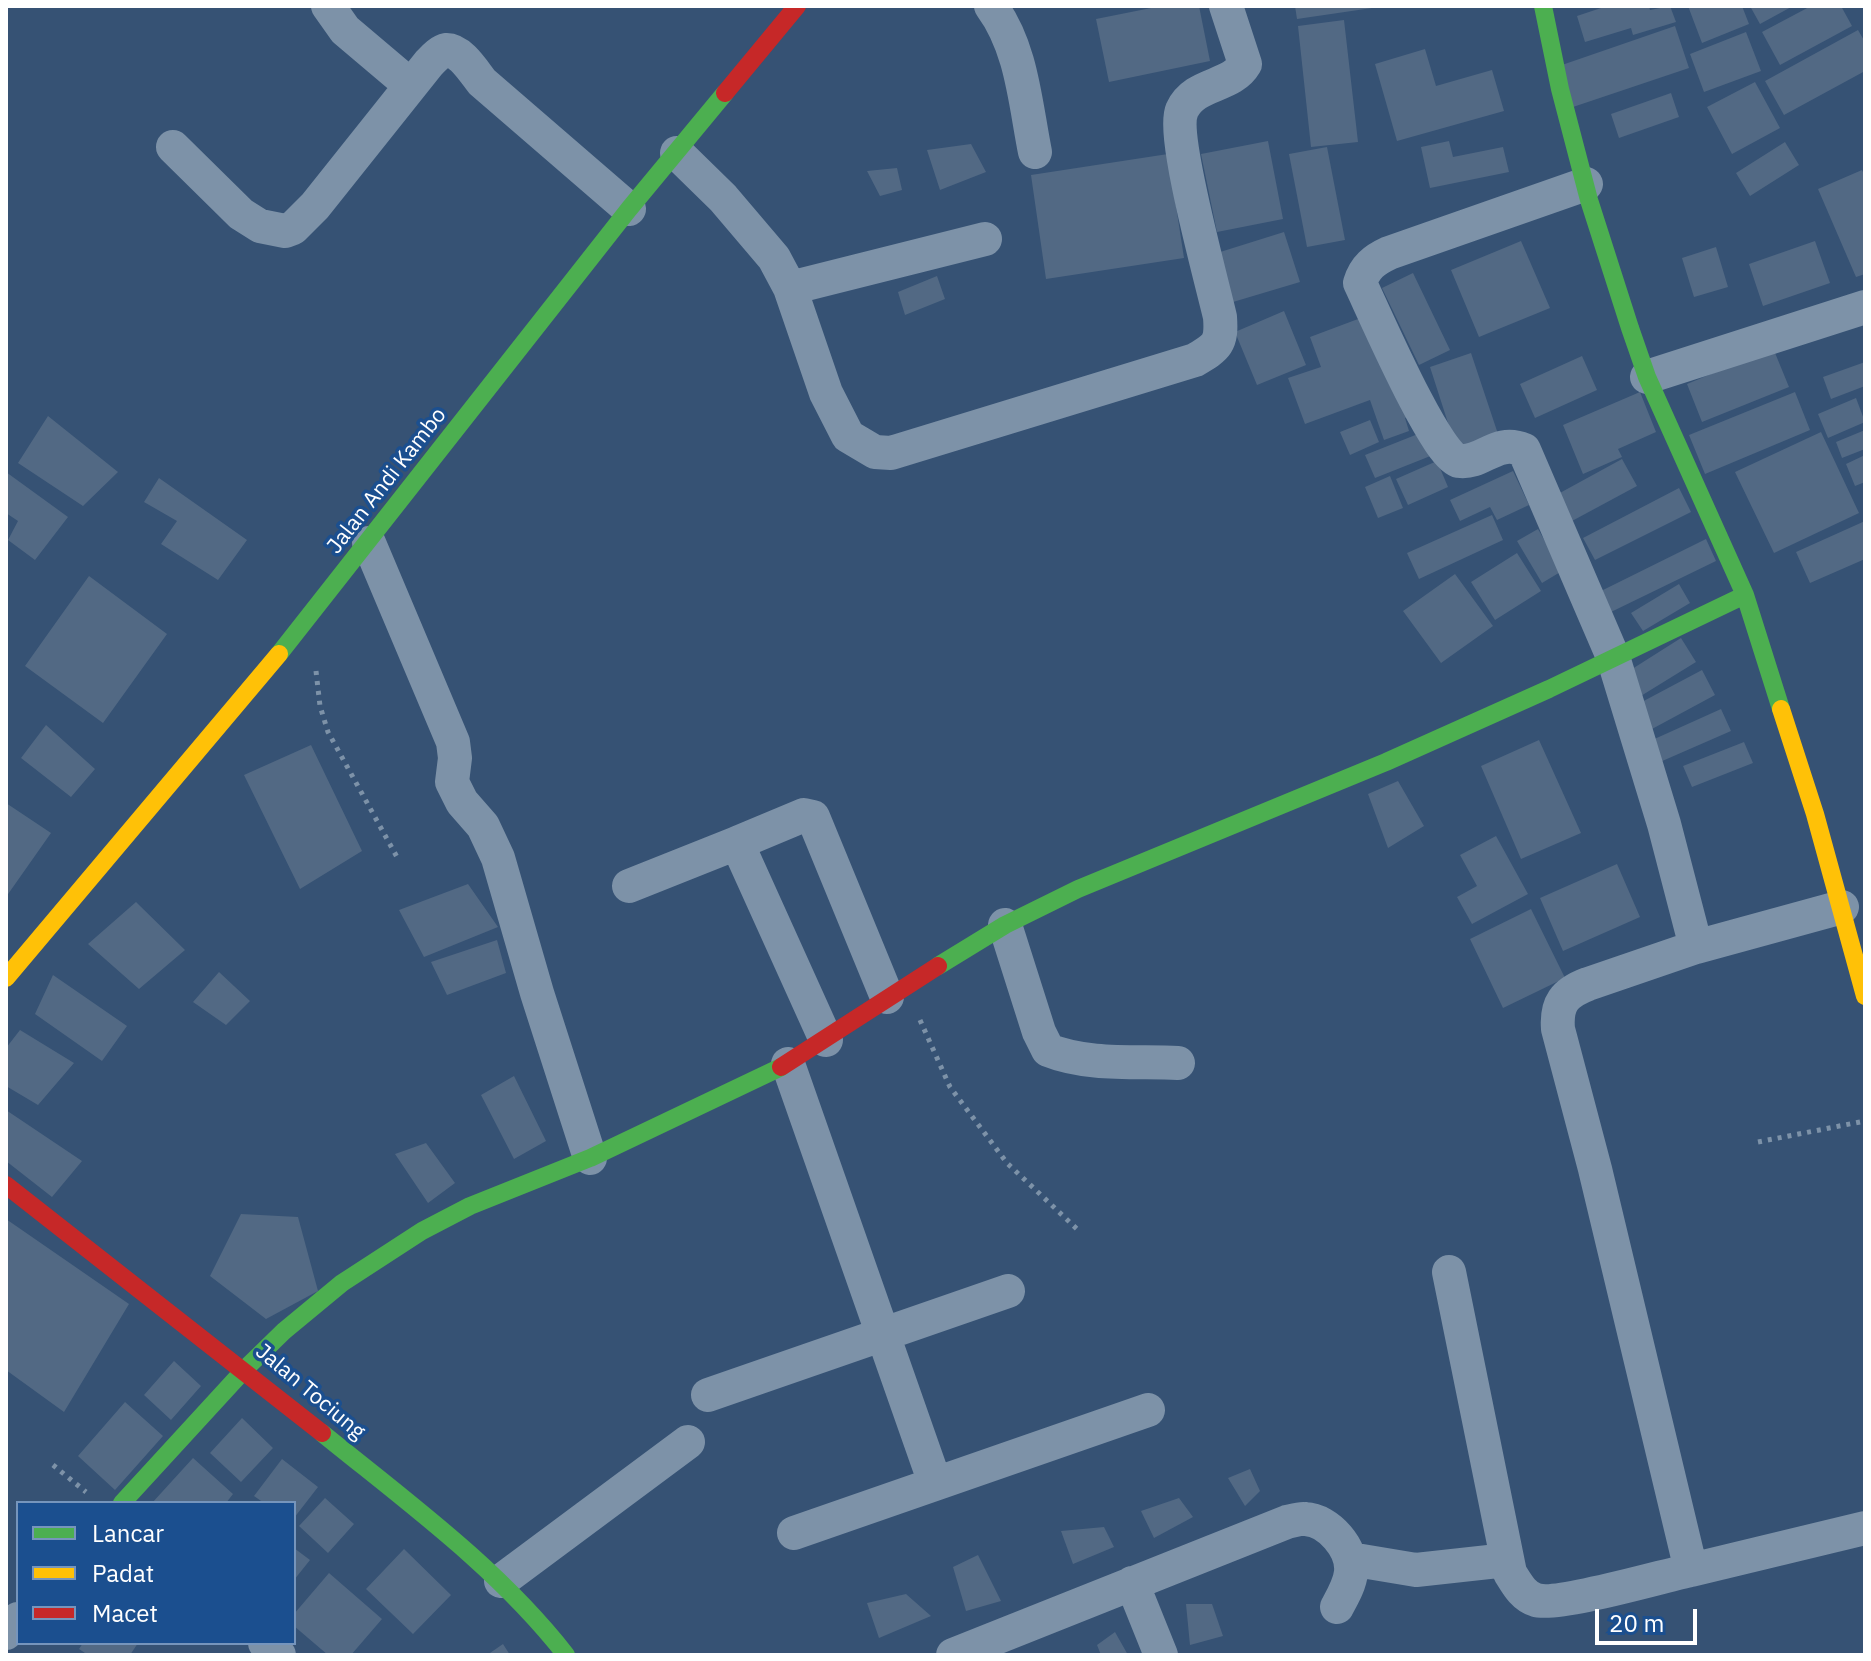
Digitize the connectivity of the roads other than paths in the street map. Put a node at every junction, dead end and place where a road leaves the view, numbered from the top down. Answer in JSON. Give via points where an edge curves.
{"nodes":[{"id":1,"x":328,"y":6,"type":"edge"},
{"id":2,"x":797,"y":6,"type":"edge"},
{"id":3,"x":991,"y":6,"type":"edge"},
{"id":4,"x":1226,"y":6,"type":"edge"},
{"id":5,"x":1543,"y":6,"type":"edge"},
{"id":6,"x":410,"y":85,"type":"junction"},
{"id":7,"x":173,"y":147,"type":"dead end"},
{"id":8,"x":1035,"y":152,"type":"dead end"},
{"id":9,"x":677,"y":153,"type":"junction"},
{"id":10,"x":1586,"y":184,"type":"junction"},
{"id":11,"x":629,"y":209,"type":"junction"},
{"id":12,"x":985,"y":239,"type":"dead end"},
{"id":13,"x":790,"y":288,"type":"junction"},
{"id":14,"x":1865,"y":307,"type":"edge"},
{"id":15,"x":1647,"y":377,"type":"junction"},
{"id":16,"x":369,"y":543,"type":"junction"},
{"id":17,"x":1745,"y":595,"type":"junction"},
{"id":18,"x":1613,"y":657,"type":"junction"},
{"id":19,"x":737,"y":843,"type":"junction"},
{"id":20,"x":629,"y":886,"type":"dead end"},
{"id":21,"x":1842,"y":907,"type":"junction"},
{"id":22,"x":1005,"y":925,"type":"junction"},
{"id":23,"x":1696,"y":947,"type":"junction"},
{"id":24,"x":6,"y":978,"type":"edge"},
{"id":25,"x":896,"y":992,"type":"junction"},
{"id":26,"x":1865,"y":996,"type":"edge"},
{"id":27,"x":826,"y":1040,"type":"junction"},
{"id":28,"x":1178,"y":1063,"type":"dead end"},
{"id":29,"x":788,"y":1064,"type":"junction"},
{"id":30,"x":590,"y":1158,"type":"junction"},
{"id":31,"x":6,"y":1185,"type":"edge"},
{"id":32,"x":1449,"y":1272,"type":"dead end"},
{"id":33,"x":1008,"y":1291,"type":"dead end"},
{"id":34,"x":883,"y":1334,"type":"junction"},
{"id":35,"x":245,"y":1369,"type":"junction"},
{"id":36,"x":708,"y":1395,"type":"dead end"},
{"id":37,"x":1148,"y":1410,"type":"dead end"},
{"id":38,"x":688,"y":1442,"type":"dead end"},
{"id":39,"x":935,"y":1483,"type":"junction"},
{"id":40,"x":124,"y":1501,"type":"edge"},
{"id":41,"x":1865,"y":1528,"type":"edge"},
{"id":42,"x":794,"y":1533,"type":"dead end"},
{"id":43,"x":1350,"y":1559,"type":"junction"},
{"id":44,"x":1507,"y":1560,"type":"junction"},
{"id":45,"x":1691,"y":1570,"type":"junction"},
{"id":46,"x":501,"y":1581,"type":"junction"},
{"id":47,"x":1132,"y":1583,"type":"junction"},
{"id":48,"x":1337,"y":1607,"type":"dead end"},
{"id":49,"x":973,"y":1652,"type":"edge"},
{"id":50,"x":566,"y":1655,"type":"edge"},
{"id":51,"x":1161,"y":1655,"type":"edge"}],
"edges":[{"from":1,"to":6,"type":"street","via":[[345,30]]},
{"from":2,"to":9,"type":"street","name":"Jalan Andi Kambo"},
{"from":3,"to":8,"type":"street","via":[[1004,23],[1016,56]]},
{"from":4,"to":13,"type":"street","via":[[1245,64],[1235,77],[1197,93],[1178,125],[1220,317],[1221,337],[1213,349],[1195,360],[921,444],[875,452],[848,436],[840,422]]},
{"from":5,"to":10,"type":"street"},
{"from":6,"to":7,"type":"street","via":[[315,206],[285,231],[260,226],[241,214]]},
{"from":6,"to":11,"type":"street","via":[[449,50]]},
{"from":9,"to":11,"type":"street","name":"Jalan Andi Kambo"},
{"from":9,"to":13,"type":"street","via":[[774,258]]},
{"from":10,"to":15,"type":"street"},
{"from":10,"to":18,"type":"street","via":[[1375,259],[1360,283],[1446,452],[1463,461],[1503,446],[1524,450]]},
{"from":11,"to":16,"type":"street","name":"Jalan Andi Kambo"},
{"from":12,"to":13,"type":"street"},
{"from":14,"to":15,"type":"street"},
{"from":15,"to":17,"type":"street"},
{"from":16,"to":24,"type":"street","name":"Jalan Andi Kambo"},
{"from":16,"to":30,"type":"street","via":[[453,742],[456,791],[483,826],[498,858]]},
{"from":17,"to":18,"type":"street"},
{"from":17,"to":21,"type":"street"},
{"from":18,"to":22,"type":"street","via":[[1414,750],[1078,889]]},
{"from":18,"to":23,"type":"street"},
{"from":19,"to":20,"type":"street"},
{"from":19,"to":25,"type":"street","via":[[804,815],[813,817]]},
{"from":19,"to":27,"type":"street"},
{"from":21,"to":23,"type":"street"},
{"from":21,"to":26,"type":"street"},
{"from":22,"to":25,"type":"street"},
{"from":22,"to":28,"type":"street","via":[[1048,1050],[1082,1060]]},
{"from":23,"to":45,"type":"street","via":[[1573,990],[1562,999],[1557,1014]]},
{"from":25,"to":27,"type":"street"},
{"from":27,"to":29,"type":"street"},
{"from":29,"to":30,"type":"street"},
{"from":29,"to":34,"type":"street"},
{"from":30,"to":35,"type":"street","via":[[470,1206],[394,1247],[342,1283]]},
{"from":31,"to":35,"type":"street","name":"Jalan Tociung"},
{"from":32,"to":44,"type":"street"},
{"from":33,"to":34,"type":"street"},
{"from":34,"to":36,"type":"street"},
{"from":34,"to":39,"type":"street"},
{"from":35,"to":40,"type":"street"},
{"from":35,"to":46,"type":"street","name":"Jalan Tociung"},
{"from":37,"to":39,"type":"street"},
{"from":38,"to":46,"type":"street"},
{"from":39,"to":42,"type":"street"},
{"from":41,"to":45,"type":"street"},
{"from":43,"to":44,"type":"street","via":[[1416,1570]]},
{"from":43,"to":47,"type":"street","via":[[1334,1534],[1305,1518]]},
{"from":43,"to":48,"type":"street","via":[[1351,1573]]},
{"from":44,"to":45,"type":"street","via":[[1521,1591],[1537,1601]]},
{"from":46,"to":50,"type":"street","name":"Jalan Tociung"},
{"from":47,"to":49,"type":"street"},
{"from":47,"to":51,"type":"street"}]}
